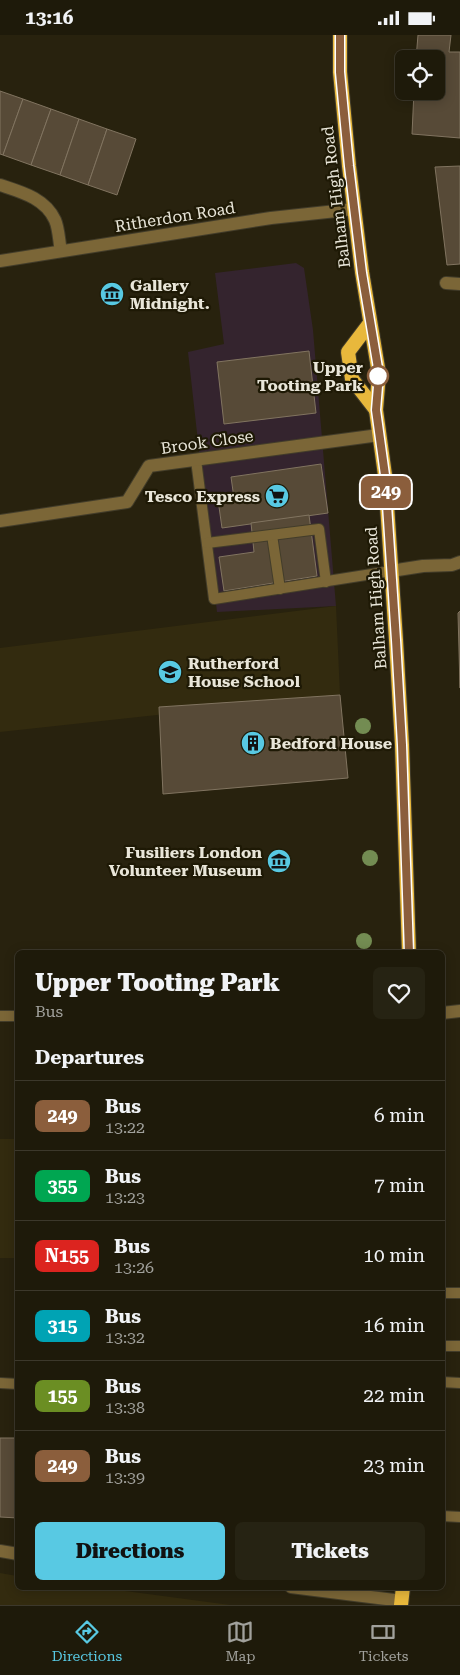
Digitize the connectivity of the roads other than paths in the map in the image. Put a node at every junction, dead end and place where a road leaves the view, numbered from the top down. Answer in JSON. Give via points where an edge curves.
{"nodes":[{"id":1,"x":340,"y":35,"type":"edge"},
{"id":2,"x":0,"y":185,"type":"edge"},
{"id":3,"x":355,"y":209,"type":"junction"},
{"id":4,"x":61,"y":251,"type":"junction"},
{"id":5,"x":0,"y":261,"type":"edge"},
{"id":6,"x":446,"y":283,"type":"dead end"},
{"id":7,"x":460,"y":284,"type":"edge"},
{"id":8,"x":370,"y":323,"type":"junction"},
{"id":9,"x":376,"y":410,"type":"junction"},
{"id":10,"x":379,"y":435,"type":"junction"},
{"id":11,"x":196,"y":460,"type":"junction"},
{"id":12,"x":0,"y":521,"type":"edge"},
{"id":13,"x":272,"y":535,"type":"junction"},
{"id":14,"x":207,"y":543,"type":"junction"},
{"id":15,"x":460,"y":562,"type":"edge"},
{"id":16,"x":391,"y":571,"type":"junction"},
{"id":17,"x":326,"y":582,"type":"junction"},
{"id":18,"x":280,"y":589,"type":"junction"},
{"id":19,"x":408,"y":950,"type":"edge"},
{"id":20,"x":460,"y":1011,"type":"edge"},
{"id":21,"x":445,"y":1013,"type":"edge"},
{"id":22,"x":0,"y":1016,"type":"edge"},
{"id":23,"x":15,"y":1016,"type":"edge"},
{"id":24,"x":445,"y":1293,"type":"edge"},
{"id":25,"x":460,"y":1293,"type":"edge"},
{"id":26,"x":445,"y":1346,"type":"edge"},
{"id":27,"x":460,"y":1346,"type":"edge"},
{"id":28,"x":445,"y":1382,"type":"edge"},
{"id":29,"x":0,"y":1383,"type":"edge"},
{"id":30,"x":460,"y":1383,"type":"edge"},
{"id":31,"x":15,"y":1384,"type":"edge"},
{"id":32,"x":445,"y":1516,"type":"edge"},
{"id":33,"x":460,"y":1517,"type":"edge"},
{"id":34,"x":0,"y":1551,"type":"edge"},
{"id":35,"x":15,"y":1553,"type":"edge"},
{"id":36,"x":321,"y":1590,"type":"edge"},
{"id":37,"x":402,"y":1598,"type":"edge"}],
"edges":[{"from":1,"to":3,"type":"highway","name":"Balham High Road","via":[[340,72]]},
{"from":2,"to":4,"type":"street","via":[[30,195],[45,206],[55,220]]},
{"from":3,"to":4,"type":"street","name":"Ritherdon Road","via":[[271,218]]},
{"from":3,"to":8,"type":"highway","name":"Balham High Road"},
{"from":4,"to":5,"type":"street","name":"Ritherdon Road"},
{"from":6,"to":7,"type":"street"},
{"from":8,"to":9,"type":"highway","name":"Balham High Road","via":[[379,374]]},
{"from":8,"to":9,"type":"highway","via":[[348,352],[352,379]]},
{"from":9,"to":10,"type":"highway","name":"Balham High Road"},
{"from":10,"to":11,"type":"street","name":"Brook Close"},
{"from":10,"to":16,"type":"highway","name":"Balham High Road"},
{"from":11,"to":12,"type":"street","name":"Brook Close","via":[[149,466],[127,502]]},
{"from":11,"to":14,"type":"lane"},
{"from":13,"to":14,"type":"lane"},
{"from":13,"to":17,"type":"lane","via":[[318,529]]},
{"from":13,"to":18,"type":"lane"},
{"from":14,"to":18,"type":"lane","via":[[214,599]]},
{"from":15,"to":16,"type":"street"},
{"from":16,"to":17,"type":"lane"},
{"from":16,"to":19,"type":"highway","name":"Balham High Road","via":[[402,745]]},
{"from":17,"to":18,"type":"lane"},
{"from":20,"to":21,"type":"street"},
{"from":22,"to":23,"type":"lane"},
{"from":24,"to":25,"type":"lane"},
{"from":26,"to":27,"type":"lane"},
{"from":28,"to":30,"type":"lane"},
{"from":29,"to":31,"type":"lane"},
{"from":32,"to":33,"type":"lane"},
{"from":34,"to":35,"type":"street"},
{"from":36,"to":37,"type":"street"}]}
